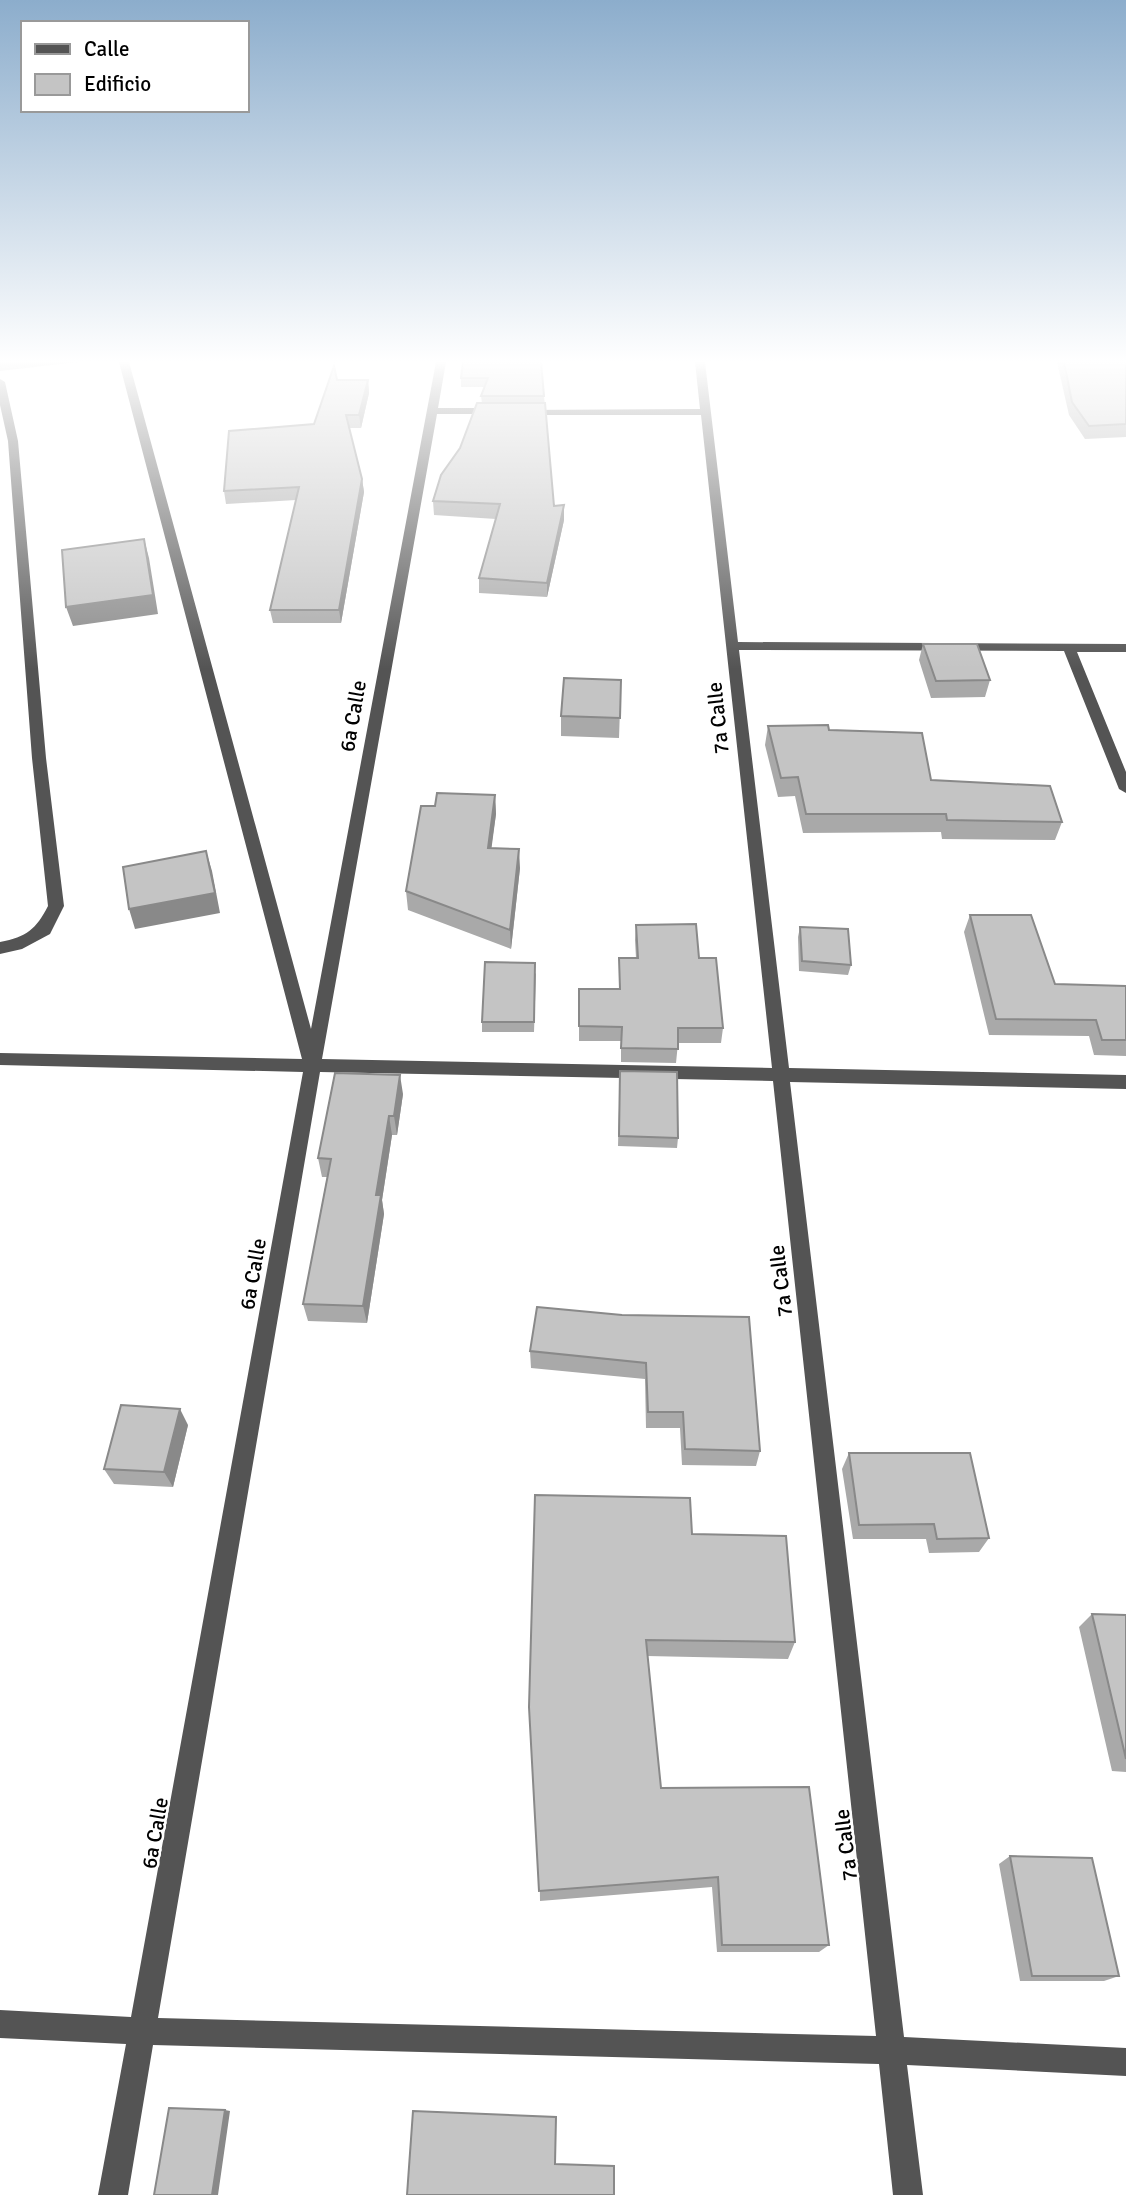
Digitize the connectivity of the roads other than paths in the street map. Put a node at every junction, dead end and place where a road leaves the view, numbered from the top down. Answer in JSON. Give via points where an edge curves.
{"nodes":[{"id":1,"x":8,"y":464,"type":"edge"},
{"id":2,"x":151,"y":464,"type":"edge"},
{"id":3,"x":422,"y":464,"type":"edge"},
{"id":4,"x":712,"y":464,"type":"edge"},
{"id":5,"x":733,"y":646,"type":"junction"},
{"id":6,"x":1069,"y":648,"type":"junction"},
{"id":7,"x":1126,"y":648,"type":"edge"},
{"id":8,"x":1126,"y":789,"type":"edge"},
{"id":9,"x":0,"y":948,"type":"edge"},
{"id":10,"x":0,"y":1059,"type":"edge"},
{"id":11,"x":312,"y":1067,"type":"junction"},
{"id":12,"x":781,"y":1076,"type":"junction"},
{"id":13,"x":1126,"y":1082,"type":"edge"},
{"id":14,"x":0,"y":2024,"type":"edge"},
{"id":15,"x":144,"y":2031,"type":"junction"},
{"id":16,"x":892,"y":2050,"type":"junction"},
{"id":17,"x":1126,"y":2062,"type":"edge"},
{"id":18,"x":113,"y":2195,"type":"edge"},
{"id":19,"x":908,"y":2195,"type":"edge"}],
"edges":[{"from":1,"to":9,"type":"street","via":[[56,906],[44,930]]},
{"from":2,"to":11,"type":"street"},
{"from":3,"to":11,"type":"street","name":"6a Calle"},
{"from":4,"to":5,"type":"street","name":"7a Calle"},
{"from":5,"to":6,"type":"street"},
{"from":5,"to":12,"type":"street","name":"7a Calle"},
{"from":6,"to":7,"type":"street"},
{"from":6,"to":8,"type":"street"},
{"from":10,"to":11,"type":"street"},
{"from":11,"to":12,"type":"street"},
{"from":11,"to":15,"type":"street","name":"6a Calle"},
{"from":12,"to":13,"type":"street"},
{"from":12,"to":16,"type":"street","name":"7a Calle"},
{"from":14,"to":15,"type":"street"},
{"from":15,"to":16,"type":"street"},
{"from":15,"to":18,"type":"street","name":"6a Calle"},
{"from":16,"to":17,"type":"street"},
{"from":16,"to":19,"type":"street","name":"7a Calle"}]}
